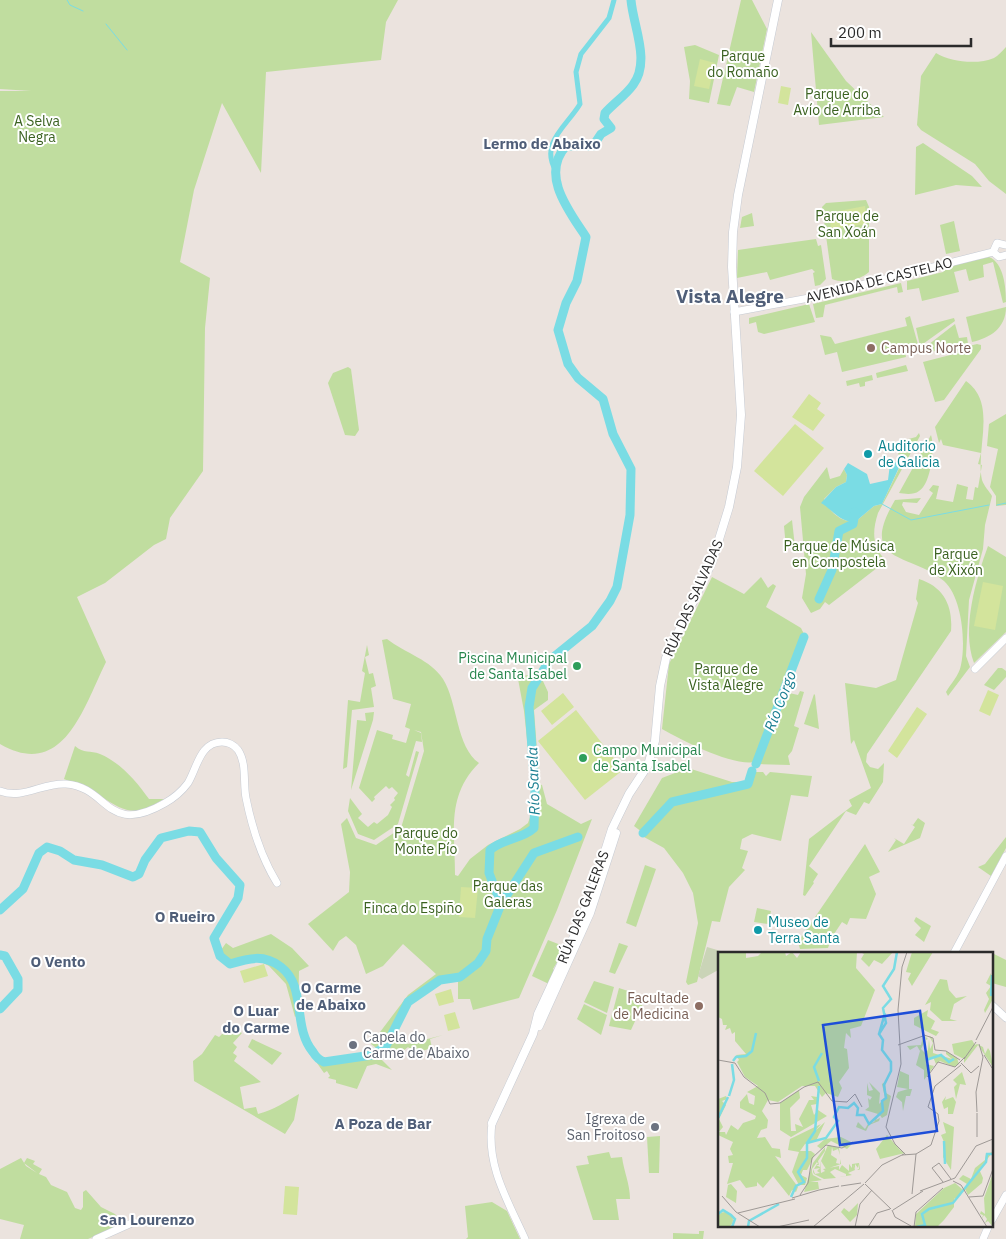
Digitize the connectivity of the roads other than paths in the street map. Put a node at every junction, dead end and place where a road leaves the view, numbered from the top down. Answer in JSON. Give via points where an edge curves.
{"nodes":[{"id":1,"x":778,"y":0,"type":"edge"},
{"id":2,"x":1006,"y":245,"type":"edge"},
{"id":3,"x":993,"y":252,"type":"junction"},
{"id":4,"x":1006,"y":255,"type":"edge"},
{"id":5,"x":734,"y":312,"type":"junction"},
{"id":6,"x":1006,"y":638,"type":"edge"},
{"id":7,"x":975,"y":668,"type":"dead end"},
{"id":8,"x":0,"y":790,"type":"edge"},
{"id":9,"x":615,"y":824,"type":"junction"},
{"id":10,"x":1006,"y":856,"type":"edge"},
{"id":11,"x":277,"y":883,"type":"dead end"},
{"id":12,"x":955,"y":952,"type":"edge"},
{"id":13,"x":994,"y":1007,"type":"edge"},
{"id":14,"x":1006,"y":1018,"type":"edge"},
{"id":15,"x":535,"y":1030,"type":"junction"},
{"id":16,"x":492,"y":1123,"type":"joint"},
{"id":17,"x":1006,"y":1195,"type":"edge"},
{"id":18,"x":994,"y":1216,"type":"edge"},
{"id":19,"x":134,"y":1222,"type":"dead end"},
{"id":20,"x":990,"y":1226,"type":"edge"},
{"id":21,"x":96,"y":1239,"type":"edge"},
{"id":22,"x":525,"y":1239,"type":"edge"},
{"id":23,"x":983,"y":1239,"type":"edge"}],
"edges":[{"from":1,"to":5,"type":"main road","name":"RÚA DAS SALVADAS","via":[[733,232]]},
{"from":2,"to":3,"type":"street","via":[[997,243]]},
{"from":3,"to":4,"type":"street","via":[[999,257]]},
{"from":3,"to":5,"type":"street","name":"AVENIDA DE CASTELAO","via":[[809,298]]},
{"from":5,"to":9,"type":"main road","name":"RÚA DAS SALVADAS","via":[[741,422],[731,500],[712,562],[666,658],[648,765]]},
{"from":6,"to":7,"type":"street"},
{"from":8,"to":11,"type":"street","via":[[18,794],[55,784],[72,785],[115,812],[138,814],[150,811],[176,795],[187,784],[202,752],[214,743],[226,742],[241,755],[246,798],[258,841],[266,865]]},
{"from":9,"to":15,"type":"main road","name":"RÚA DAS GALERAS","via":[[585,911],[536,1016]]},
{"from":9,"to":15,"type":"main road","name":"RÚA DAS GALERAS","via":[[611,852],[590,913]]},
{"from":10,"to":12,"type":"street"},
{"from":13,"to":14,"type":"street"},
{"from":15,"to":16,"type":"main road","name":"RÚA DAS GALERAS"},
{"from":16,"to":22,"type":"street","via":[[490,1150],[493,1163]]},
{"from":17,"to":18,"type":"street"},
{"from":19,"to":21,"type":"street"},
{"from":20,"to":23,"type":"street"}]}
